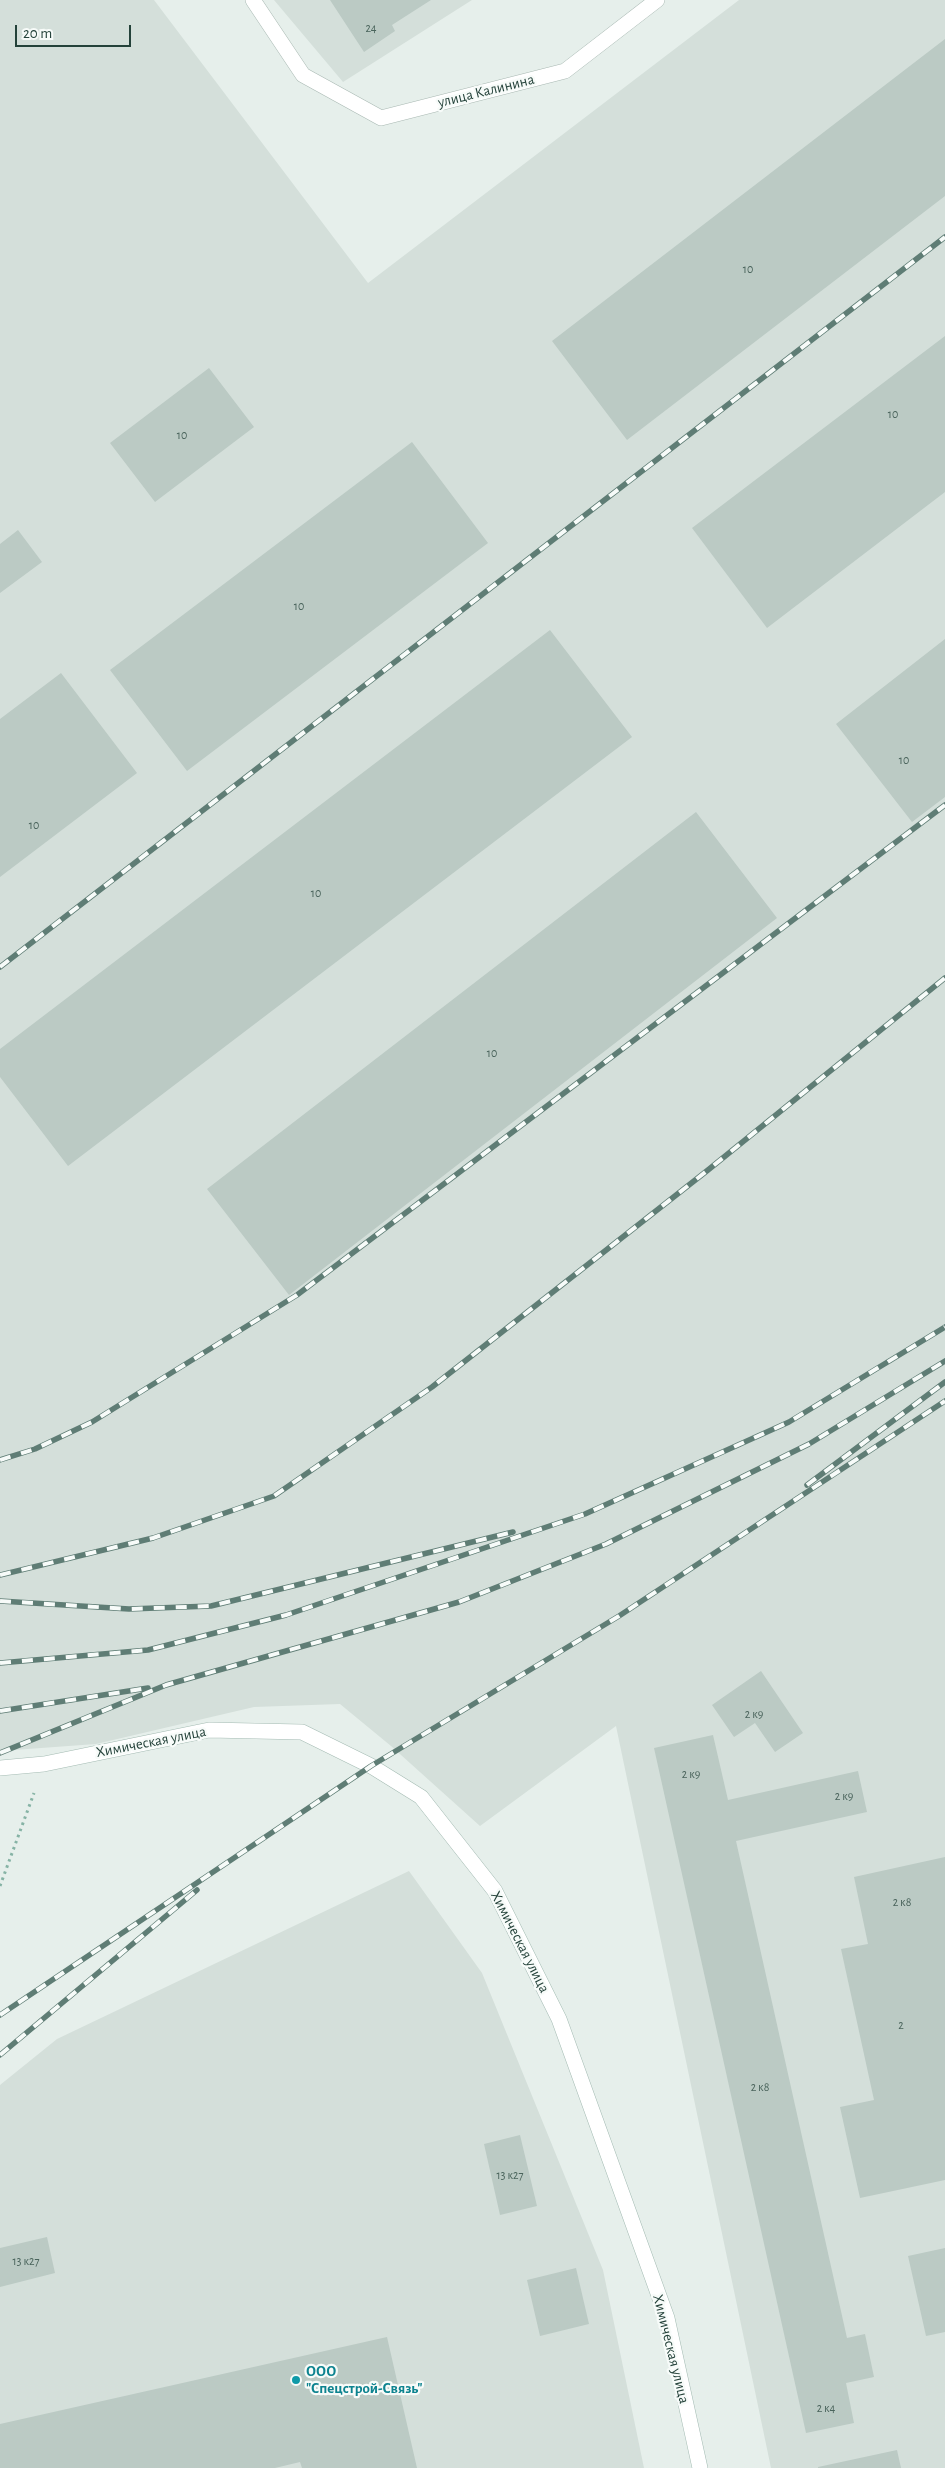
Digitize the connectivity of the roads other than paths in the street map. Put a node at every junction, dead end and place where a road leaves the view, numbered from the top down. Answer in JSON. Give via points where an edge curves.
{"nodes":[{"id":1,"x":252,"y":0,"type":"edge"},
{"id":2,"x":657,"y":0,"type":"edge"},
{"id":3,"x":0,"y":1768,"type":"edge"},
{"id":4,"x":700,"y":2468,"type":"edge"}],
"edges":[{"from":1,"to":2,"type":"street","name":"улица Калинина","via":[[303,75],[382,118],[565,71]]},
{"from":3,"to":4,"type":"street","name":"Химическая улица","via":[[44,1764],[209,1730],[302,1732],[372,1766],[421,1798],[496,1891],[559,2019],[667,2318]]}]}
